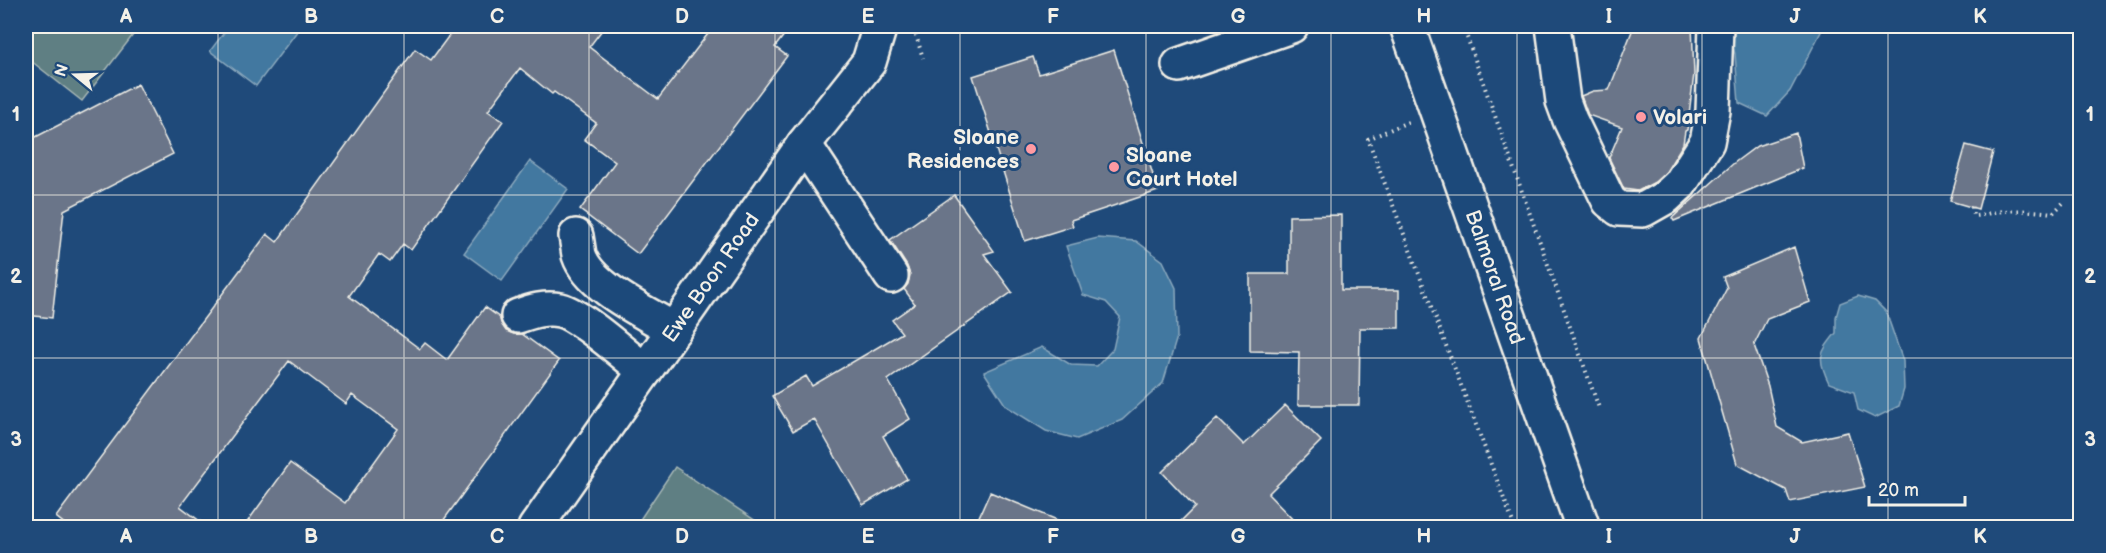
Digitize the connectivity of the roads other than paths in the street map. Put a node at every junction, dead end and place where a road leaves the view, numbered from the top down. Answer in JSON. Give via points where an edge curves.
{"nodes":[{"id":1,"x":880,"y":26,"type":"edge"},
{"id":2,"x":1291,"y":26,"type":"edge"},
{"id":3,"x":1407,"y":26,"type":"edge"},
{"id":4,"x":1553,"y":26,"type":"edge"},
{"id":5,"x":1716,"y":26,"type":"edge"},
{"id":6,"x":1179,"y":65,"type":"dead end"},
{"id":7,"x":804,"y":144,"type":"junction"},
{"id":8,"x":576,"y":236,"type":"dead end"},
{"id":9,"x":891,"y":276,"type":"dead end"},
{"id":10,"x":519,"y":316,"type":"dead end"},
{"id":11,"x":674,"y":330,"type":"junction"},
{"id":12,"x":645,"y":371,"type":"junction"},
{"id":13,"x":535,"y":528,"type":"edge"},
{"id":14,"x":1582,"y":528,"type":"edge"}],
"edges":[{"from":1,"to":7,"type":"street","name":"Ewe Boon Road","via":[[869,62]]},
{"from":2,"to":6,"type":"street"},
{"from":3,"to":14,"type":"street","name":"Balmoral Road"},
{"from":4,"to":5,"type":"street","via":[[1563,101],[1570,120],[1610,201],[1619,209],[1643,210],[1680,184],[1707,142],[1713,111]]},
{"from":7,"to":9,"type":"street"},
{"from":7,"to":11,"type":"street","name":"Ewe Boon Road"},
{"from":8,"to":11,"type":"street","via":[[580,256],[592,275]]},
{"from":10,"to":12,"type":"street","via":[[537,309],[567,313]]},
{"from":11,"to":12,"type":"street","name":"Ewe Boon Road"},
{"from":12,"to":13,"type":"street","name":"Ewe Boon Road"}]}
